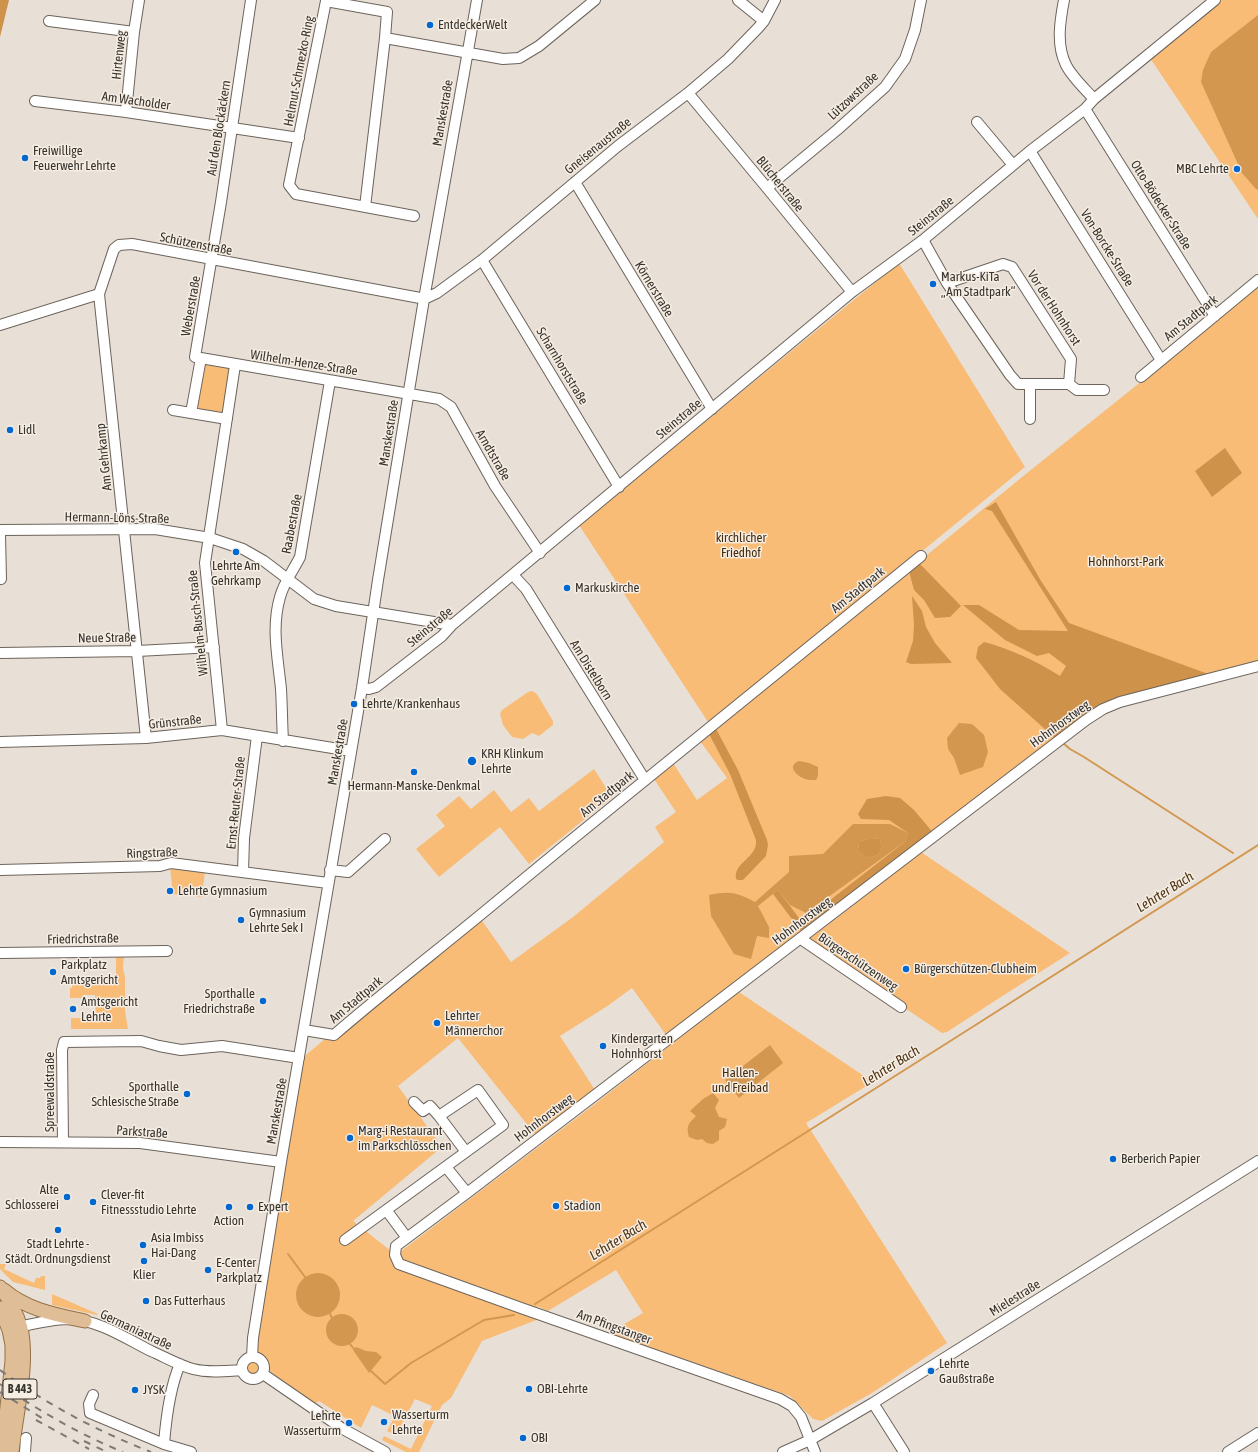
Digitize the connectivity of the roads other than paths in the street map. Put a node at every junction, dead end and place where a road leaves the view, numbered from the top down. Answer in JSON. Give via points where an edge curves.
{"nodes":[{"id":1,"x":139,"y":0,"type":"edge"},
{"id":2,"x":251,"y":0,"type":"edge"},
{"id":3,"x":477,"y":0,"type":"edge"},
{"id":4,"x":595,"y":0,"type":"edge"},
{"id":5,"x":738,"y":0,"type":"edge"},
{"id":6,"x":775,"y":0,"type":"edge"},
{"id":7,"x":921,"y":0,"type":"edge"},
{"id":8,"x":1064,"y":0,"type":"edge"},
{"id":9,"x":1209,"y":2,"type":"edge"},
{"id":10,"x":49,"y":21,"type":"dead end"},
{"id":11,"x":764,"y":21,"type":"junction"},
{"id":12,"x":134,"y":32,"type":"junction"},
{"id":13,"x":385,"y":38,"type":"junction"},
{"id":14,"x":468,"y":52,"type":"junction"},
{"id":15,"x":688,"y":93,"type":"junction"},
{"id":16,"x":1094,"y":99,"type":"junction"},
{"id":17,"x":35,"y":101,"type":"dead end"},
{"id":18,"x":1084,"y":109,"type":"junction"},
{"id":19,"x":126,"y":112,"type":"junction"},
{"id":20,"x":978,"y":122,"type":"dead end"},
{"id":21,"x":233,"y":128,"type":"junction"},
{"id":22,"x":299,"y":138,"type":"junction"},
{"id":23,"x":1030,"y":151,"type":"junction"},
{"id":24,"x":1013,"y":165,"type":"junction"},
{"id":25,"x":575,"y":182,"type":"junction"},
{"id":26,"x":768,"y":188,"type":"junction"},
{"id":27,"x":365,"y":207,"type":"junction"},
{"id":28,"x":414,"y":216,"type":"dead end"},
{"id":29,"x":923,"y":240,"type":"junction"},
{"id":30,"x":212,"y":260,"type":"junction"},
{"id":31,"x":482,"y":260,"type":"junction"},
{"id":32,"x":1258,"y":280,"type":"edge"},
{"id":33,"x":946,"y":283,"type":"junction"},
{"id":34,"x":852,"y":292,"type":"junction"},
{"id":35,"x":99,"y":294,"type":"junction"},
{"id":36,"x":424,"y":299,"type":"junction"},
{"id":37,"x":1215,"y":316,"type":"junction"},
{"id":38,"x":0,"y":325,"type":"edge"},
{"id":39,"x":198,"y":358,"type":"junction"},
{"id":40,"x":1161,"y":360,"type":"junction"},
{"id":41,"x":235,"y":365,"type":"junction"},
{"id":42,"x":1141,"y":377,"type":"dead end"},
{"id":43,"x":330,"y":381,"type":"junction"},
{"id":44,"x":1030,"y":384,"type":"junction"},
{"id":45,"x":1069,"y":384,"type":"junction"},
{"id":46,"x":1104,"y":390,"type":"dead end"},
{"id":47,"x":409,"y":393,"type":"junction"},
{"id":48,"x":712,"y":409,"type":"junction"},
{"id":49,"x":173,"y":410,"type":"dead end"},
{"id":50,"x":191,"y":413,"type":"junction"},
{"id":51,"x":227,"y":419,"type":"junction"},
{"id":52,"x":1030,"y":419,"type":"dead end"},
{"id":53,"x":619,"y":487,"type":"junction"},
{"id":54,"x":124,"y":529,"type":"junction"},
{"id":55,"x":0,"y":530,"type":"edge"},
{"id":56,"x":0,"y":534,"type":"edge"},
{"id":57,"x":210,"y":538,"type":"junction"},
{"id":58,"x":540,"y":552,"type":"junction"},
{"id":59,"x":921,"y":556,"type":"dead end"},
{"id":60,"x":513,"y":575,"type":"junction"},
{"id":61,"x":287,"y":578,"type":"junction"},
{"id":62,"x":1,"y":579,"type":"edge"},
{"id":63,"x":374,"y":612,"type":"junction"},
{"id":64,"x":452,"y":625,"type":"junction"},
{"id":65,"x":214,"y":647,"type":"junction"},
{"id":66,"x":137,"y":651,"type":"junction"},
{"id":67,"x":0,"y":653,"type":"edge"},
{"id":68,"x":1258,"y":666,"type":"edge"},
{"id":69,"x":362,"y":688,"type":"junction"},
{"id":70,"x":222,"y":730,"type":"junction"},
{"id":71,"x":257,"y":736,"type":"junction"},
{"id":72,"x":146,"y":738,"type":"junction"},
{"id":73,"x":283,"y":741,"type":"junction"},
{"id":74,"x":0,"y":742,"type":"edge"},
{"id":75,"x":351,"y":751,"type":"junction"},
{"id":76,"x":645,"y":780,"type":"junction"},
{"id":77,"x":384,"y":839,"type":"dead end"},
{"id":78,"x":0,"y":870,"type":"edge"},
{"id":79,"x":330,"y":870,"type":"junction"},
{"id":80,"x":243,"y":872,"type":"junction"},
{"id":81,"x":328,"y":883,"type":"junction"},
{"id":82,"x":801,"y":939,"type":"junction"},
{"id":83,"x":167,"y":951,"type":"dead end"},
{"id":84,"x":0,"y":954,"type":"edge"},
{"id":85,"x":901,"y":1007,"type":"dead end"},
{"id":86,"x":304,"y":1030,"type":"junction"},
{"id":87,"x":299,"y":1058,"type":"junction"},
{"id":88,"x":414,"y":1102,"type":"dead end"},
{"id":89,"x":439,"y":1116,"type":"junction"},
{"id":90,"x":1,"y":1142,"type":"edge"},
{"id":91,"x":63,"y":1142,"type":"junction"},
{"id":92,"x":466,"y":1152,"type":"junction"},
{"id":93,"x":1258,"y":1161,"type":"edge"},
{"id":94,"x":281,"y":1162,"type":"junction"},
{"id":95,"x":446,"y":1167,"type":"junction"},
{"id":96,"x":465,"y":1191,"type":"junction"},
{"id":97,"x":387,"y":1211,"type":"junction"},
{"id":98,"x":407,"y":1238,"type":"junction"},
{"id":99,"x":346,"y":1240,"type":"dead end"},
{"id":100,"x":395,"y":1255,"type":"joint"},
{"id":101,"x":0,"y":1287,"type":"edge"},
{"id":102,"x":0,"y":1308,"type":"edge"},
{"id":103,"x":85,"y":1321,"type":"junction"},
{"id":104,"x":15,"y":1328,"type":"junction"},
{"id":105,"x":252,"y":1357,"type":"junction"},
{"id":106,"x":180,"y":1364,"type":"junction"},
{"id":107,"x":242,"y":1370,"type":"junction"},
{"id":108,"x":262,"y":1374,"type":"junction"},
{"id":109,"x":93,"y":1395,"type":"dead end"},
{"id":110,"x":873,"y":1403,"type":"junction"},
{"id":111,"x":1258,"y":1433,"type":"edge"},
{"id":112,"x":26,"y":1438,"type":"dead end"},
{"id":113,"x":810,"y":1440,"type":"junction"},
{"id":114,"x":164,"y":1444,"type":"junction"},
{"id":115,"x":2,"y":1452,"type":"edge"},
{"id":116,"x":12,"y":1452,"type":"edge"},
{"id":117,"x":25,"y":1452,"type":"edge"},
{"id":118,"x":191,"y":1452,"type":"edge"},
{"id":119,"x":385,"y":1452,"type":"edge"},
{"id":120,"x":783,"y":1452,"type":"edge"},
{"id":121,"x":815,"y":1452,"type":"edge"},
{"id":122,"x":904,"y":1452,"type":"edge"},
{"id":123,"x":1228,"y":1452,"type":"edge"}],
"edges":[{"from":1,"to":12,"type":"street","name":"Hirtenweg"},
{"from":2,"to":21,"type":"street","name":"Auf den Blockäckern"},
{"from":3,"to":14,"type":"street","name":"Manskestraße"},
{"from":4,"to":14,"type":"street","via":[[519,58],[503,59]]},
{"from":5,"to":11,"type":"street"},
{"from":6,"to":11,"type":"street","name":"Gneisenaustraße"},
{"from":7,"to":26,"type":"street","name":"Lützowstraße","via":[[905,59],[885,87]]},
{"from":8,"to":16,"type":"street","via":[[1061,54],[1067,66]]},
{"from":9,"to":16,"type":"street","name":"Steinstraße"},
{"from":10,"to":12,"type":"street"},
{"from":11,"to":15,"type":"street","name":"Gneisenaustraße","via":[[728,59]]},
{"from":12,"to":19,"type":"street","name":"Hirtenweg"},
{"from":13,"to":14,"type":"street"},
{"from":13,"to":22,"type":"street","name":"Helmut-Schmezko-Ring","via":[[387,12],[326,1]]},
{"from":13,"to":27,"type":"street","name":"Helmut-Schmezko-Ring"},
{"from":14,"to":36,"type":"street","name":"Manskestraße"},
{"from":15,"to":25,"type":"street","name":"Gneisenaustraße"},
{"from":15,"to":26,"type":"street","name":"Blücherstraße"},
{"from":16,"to":18,"type":"street","name":"Steinstraße"},
{"from":17,"to":19,"type":"street","name":"Am Wacholder"},
{"from":18,"to":23,"type":"street","name":"Steinstraße"},
{"from":18,"to":37,"type":"street","name":"Otto-Bödecker-Straße"},
{"from":19,"to":21,"type":"street","name":"Am Wacholder"},
{"from":20,"to":24,"type":"street"},
{"from":21,"to":22,"type":"street","name":"Helmut-Schmezko-Ring"},
{"from":21,"to":30,"type":"street","name":"Auf den Blockäckern"},
{"from":22,"to":27,"type":"street","name":"Helmut-Schmezko-Ring","via":[[289,185],[296,194]]},
{"from":23,"to":24,"type":"street","name":"Steinstraße"},
{"from":23,"to":40,"type":"street","name":"Von-Borcke-Straße"},
{"from":24,"to":29,"type":"street","name":"Steinstraße"},
{"from":25,"to":31,"type":"street","name":"Gneisenaustraße"},
{"from":25,"to":48,"type":"street","name":"Körnerstraße"},
{"from":26,"to":34,"type":"street","name":"Blücherstraße"},
{"from":27,"to":28,"type":"street","name":"Helmut-Schmezko-Ring"},
{"from":29,"to":33,"type":"street"},
{"from":29,"to":34,"type":"street","name":"Steinstraße"},
{"from":30,"to":35,"type":"street","name":"Schützenstraße","via":[[132,244],[119,244],[114,249]]},
{"from":30,"to":36,"type":"street","name":"Schützenstraße"},
{"from":30,"to":39,"type":"street","name":"Weberstraße"},
{"from":31,"to":36,"type":"street","name":"Gneisenaustraße","via":[[438,294]]},
{"from":31,"to":53,"type":"street","name":"Scharnhorststraße"},
{"from":32,"to":37,"type":"street","name":"Am Stadtpark"},
{"from":33,"to":44,"type":"street","via":[[1010,375],[1018,384]]},
{"from":33,"to":45,"type":"street","name":"Vor der Hohnhorst","via":[[1003,264],[1012,267],[1071,359]]},
{"from":34,"to":48,"type":"street","name":"Steinstraße"},
{"from":35,"to":38,"type":"street"},
{"from":35,"to":54,"type":"street","name":"Am Gehrkamp"},
{"from":36,"to":47,"type":"street","name":"Manskestraße"},
{"from":37,"to":40,"type":"street","name":"Am Stadtpark"},
{"from":39,"to":41,"type":"street","name":"Wilhelm-Henze-Straße"},
{"from":39,"to":50,"type":"street","name":"Weberstraße"},
{"from":40,"to":42,"type":"street","name":"Am Stadtpark"},
{"from":41,"to":43,"type":"street","name":"Wilhelm-Henze-Straße"},
{"from":41,"to":51,"type":"street","name":"Wilhelm-Busch-Straße"},
{"from":43,"to":47,"type":"street","name":"Wilhelm-Henze-Straße"},
{"from":43,"to":61,"type":"street","name":"Raabestraße","via":[[300,557]]},
{"from":44,"to":45,"type":"street"},
{"from":44,"to":52,"type":"street"},
{"from":45,"to":46,"type":"street","via":[[1077,390]]},
{"from":47,"to":58,"type":"street","name":"Arndtstraße","via":[[439,399],[451,407],[495,486]]},
{"from":47,"to":63,"type":"street","name":"Manskestraße"},
{"from":48,"to":53,"type":"street","name":"Steinstraße"},
{"from":49,"to":50,"type":"street"},
{"from":50,"to":51,"type":"street"},
{"from":51,"to":57,"type":"street","name":"Wilhelm-Busch-Straße"},
{"from":53,"to":58,"type":"street","name":"Steinstraße"},
{"from":54,"to":55,"type":"street","name":"Hermann-Löns-Straße"},
{"from":54,"to":57,"type":"street","name":"Hermann-Löns-Straße","via":[[155,529]]},
{"from":54,"to":66,"type":"street","name":"Am Gehrkamp"},
{"from":56,"to":62,"type":"street"},
{"from":57,"to":61,"type":"street","name":"Hermann-Löns-Straße","via":[[243,549]]},
{"from":57,"to":65,"type":"street","name":"Wilhelm-Busch-Straße","via":[[205,563]]},
{"from":58,"to":60,"type":"street","name":"Steinstraße"},
{"from":59,"to":76,"type":"street","name":"Am Stadtpark"},
{"from":60,"to":64,"type":"street","name":"Steinstraße"},
{"from":60,"to":76,"type":"street","name":"Am Distelborn","via":[[526,589]]},
{"from":61,"to":63,"type":"street","name":"Hermann-Löns-Straße","via":[[314,598],[336,606]]},
{"from":61,"to":73,"type":"street","name":"Raabestraße","via":[[275,617]]},
{"from":63,"to":64,"type":"street","name":"Hermann-Löns-Straße"},
{"from":63,"to":69,"type":"street","name":"Manskestraße"},
{"from":64,"to":69,"type":"street","name":"Steinstraße","via":[[442,636],[376,687]]},
{"from":65,"to":66,"type":"street","name":"Neue Straße"},
{"from":65,"to":70,"type":"street","name":"Wilhelm-Busch-Straße"},
{"from":66,"to":67,"type":"street","name":"Neue Straße"},
{"from":66,"to":72,"type":"street","name":"Am Gehrkamp"},
{"from":68,"to":82,"type":"street","name":"Hohnhorstweg","via":[[1120,702],[1103,709],[1054,743]]},
{"from":69,"to":75,"type":"street","name":"Manskestraße"},
{"from":70,"to":71,"type":"street","name":"Grünstraße"},
{"from":70,"to":72,"type":"street","name":"Grünstraße"},
{"from":71,"to":73,"type":"street","name":"Grünstraße"},
{"from":71,"to":80,"type":"street","name":"Ernst-Reuter-Straße","via":[[244,838]]},
{"from":72,"to":74,"type":"street","name":"Grünstraße"},
{"from":73,"to":75,"type":"street","name":"Grünstraße"},
{"from":75,"to":79,"type":"street","name":"Manskestraße"},
{"from":76,"to":86,"type":"street","name":"Am Stadtpark","via":[[334,1035]]},
{"from":77,"to":79,"type":"street","via":[[348,872]]},
{"from":78,"to":80,"type":"street","name":"Ringstraße","via":[[160,866],[171,863]]},
{"from":79,"to":81,"type":"street","name":"Manskestraße"},
{"from":80,"to":81,"type":"street","name":"Ringstraße"},
{"from":81,"to":86,"type":"street","name":"Manskestraße"},
{"from":82,"to":85,"type":"street","name":"Bürgerschützenweg"},
{"from":82,"to":96,"type":"street","name":"Hohnhorstweg"},
{"from":83,"to":84,"type":"street","name":"Friedrichstraße"},
{"from":86,"to":87,"type":"street","name":"Manskestraße"},
{"from":87,"to":91,"type":"street","name":"Spreewaldstraße","via":[[222,1046],[181,1050],[140,1041],[64,1042]]},
{"from":87,"to":94,"type":"street","name":"Manskestraße"},
{"from":88,"to":89,"type":"street","via":[[423,1111],[430,1106]]},
{"from":89,"to":92,"type":"street"},
{"from":89,"to":92,"type":"street","via":[[478,1090],[502,1125]]},
{"from":90,"to":91,"type":"street","name":"Parkstraße"},
{"from":91,"to":94,"type":"street","name":"Parkstraße","via":[[140,1143]]},
{"from":92,"to":95,"type":"street"},
{"from":93,"to":110,"type":"street","name":"Mielestraße"},
{"from":94,"to":105,"type":"street","name":"Manskestraße"},
{"from":95,"to":96,"type":"street"},
{"from":95,"to":97,"type":"street"},
{"from":96,"to":98,"type":"street","name":"Hohnhorstweg"},
{"from":97,"to":98,"type":"street"},
{"from":97,"to":99,"type":"street"},
{"from":98,"to":100,"type":"street","name":"Hohnhorstweg","via":[[396,1246]]},
{"from":100,"to":113,"type":"street","name":"Am Pfingstanger","via":[[400,1264],[780,1399],[792,1406],[801,1417]]},
{"from":101,"to":103,"type":"main road","via":[[32,1307]]},
{"from":101,"to":104,"type":"main road","number":"B 443","via":[[11,1305]]},
{"from":102,"to":104,"type":"main road","number":"B 443"},
{"from":103,"to":104,"type":"street","name":"Germaniastraße","via":[[59,1319]]},
{"from":103,"to":106,"type":"street","name":"Germaniastraße"},
{"from":104,"to":115,"type":"main road","number":"B 443"},
{"from":104,"to":116,"type":"main road","number":"B 443","via":[[23,1358]]},
{"from":105,"to":107,"type":"street","via":[[244,1362]]},
{"from":105,"to":108,"type":"street","via":[[259,1359],[264,1366]]},
{"from":106,"to":107,"type":"street","name":"Germaniastraße","via":[[204,1370]]},
{"from":106,"to":114,"type":"street","name":"Germaniastraße","via":[[172,1388]]},
{"from":107,"to":108,"type":"street","via":[[245,1376],[251,1379]]},
{"from":108,"to":119,"type":"street","via":[[343,1429]]},
{"from":109,"to":114,"type":"street","via":[[89,1404],[90,1413]]},
{"from":110,"to":113,"type":"street","name":"Mielestraße"},
{"from":110,"to":122,"type":"street"},
{"from":111,"to":123,"type":"street"},
{"from":112,"to":117,"type":"street"},
{"from":113,"to":120,"type":"street","name":"Mielestraße"},
{"from":113,"to":121,"type":"street","name":"Am Pfingstanger"},
{"from":114,"to":118,"type":"street"}]}
